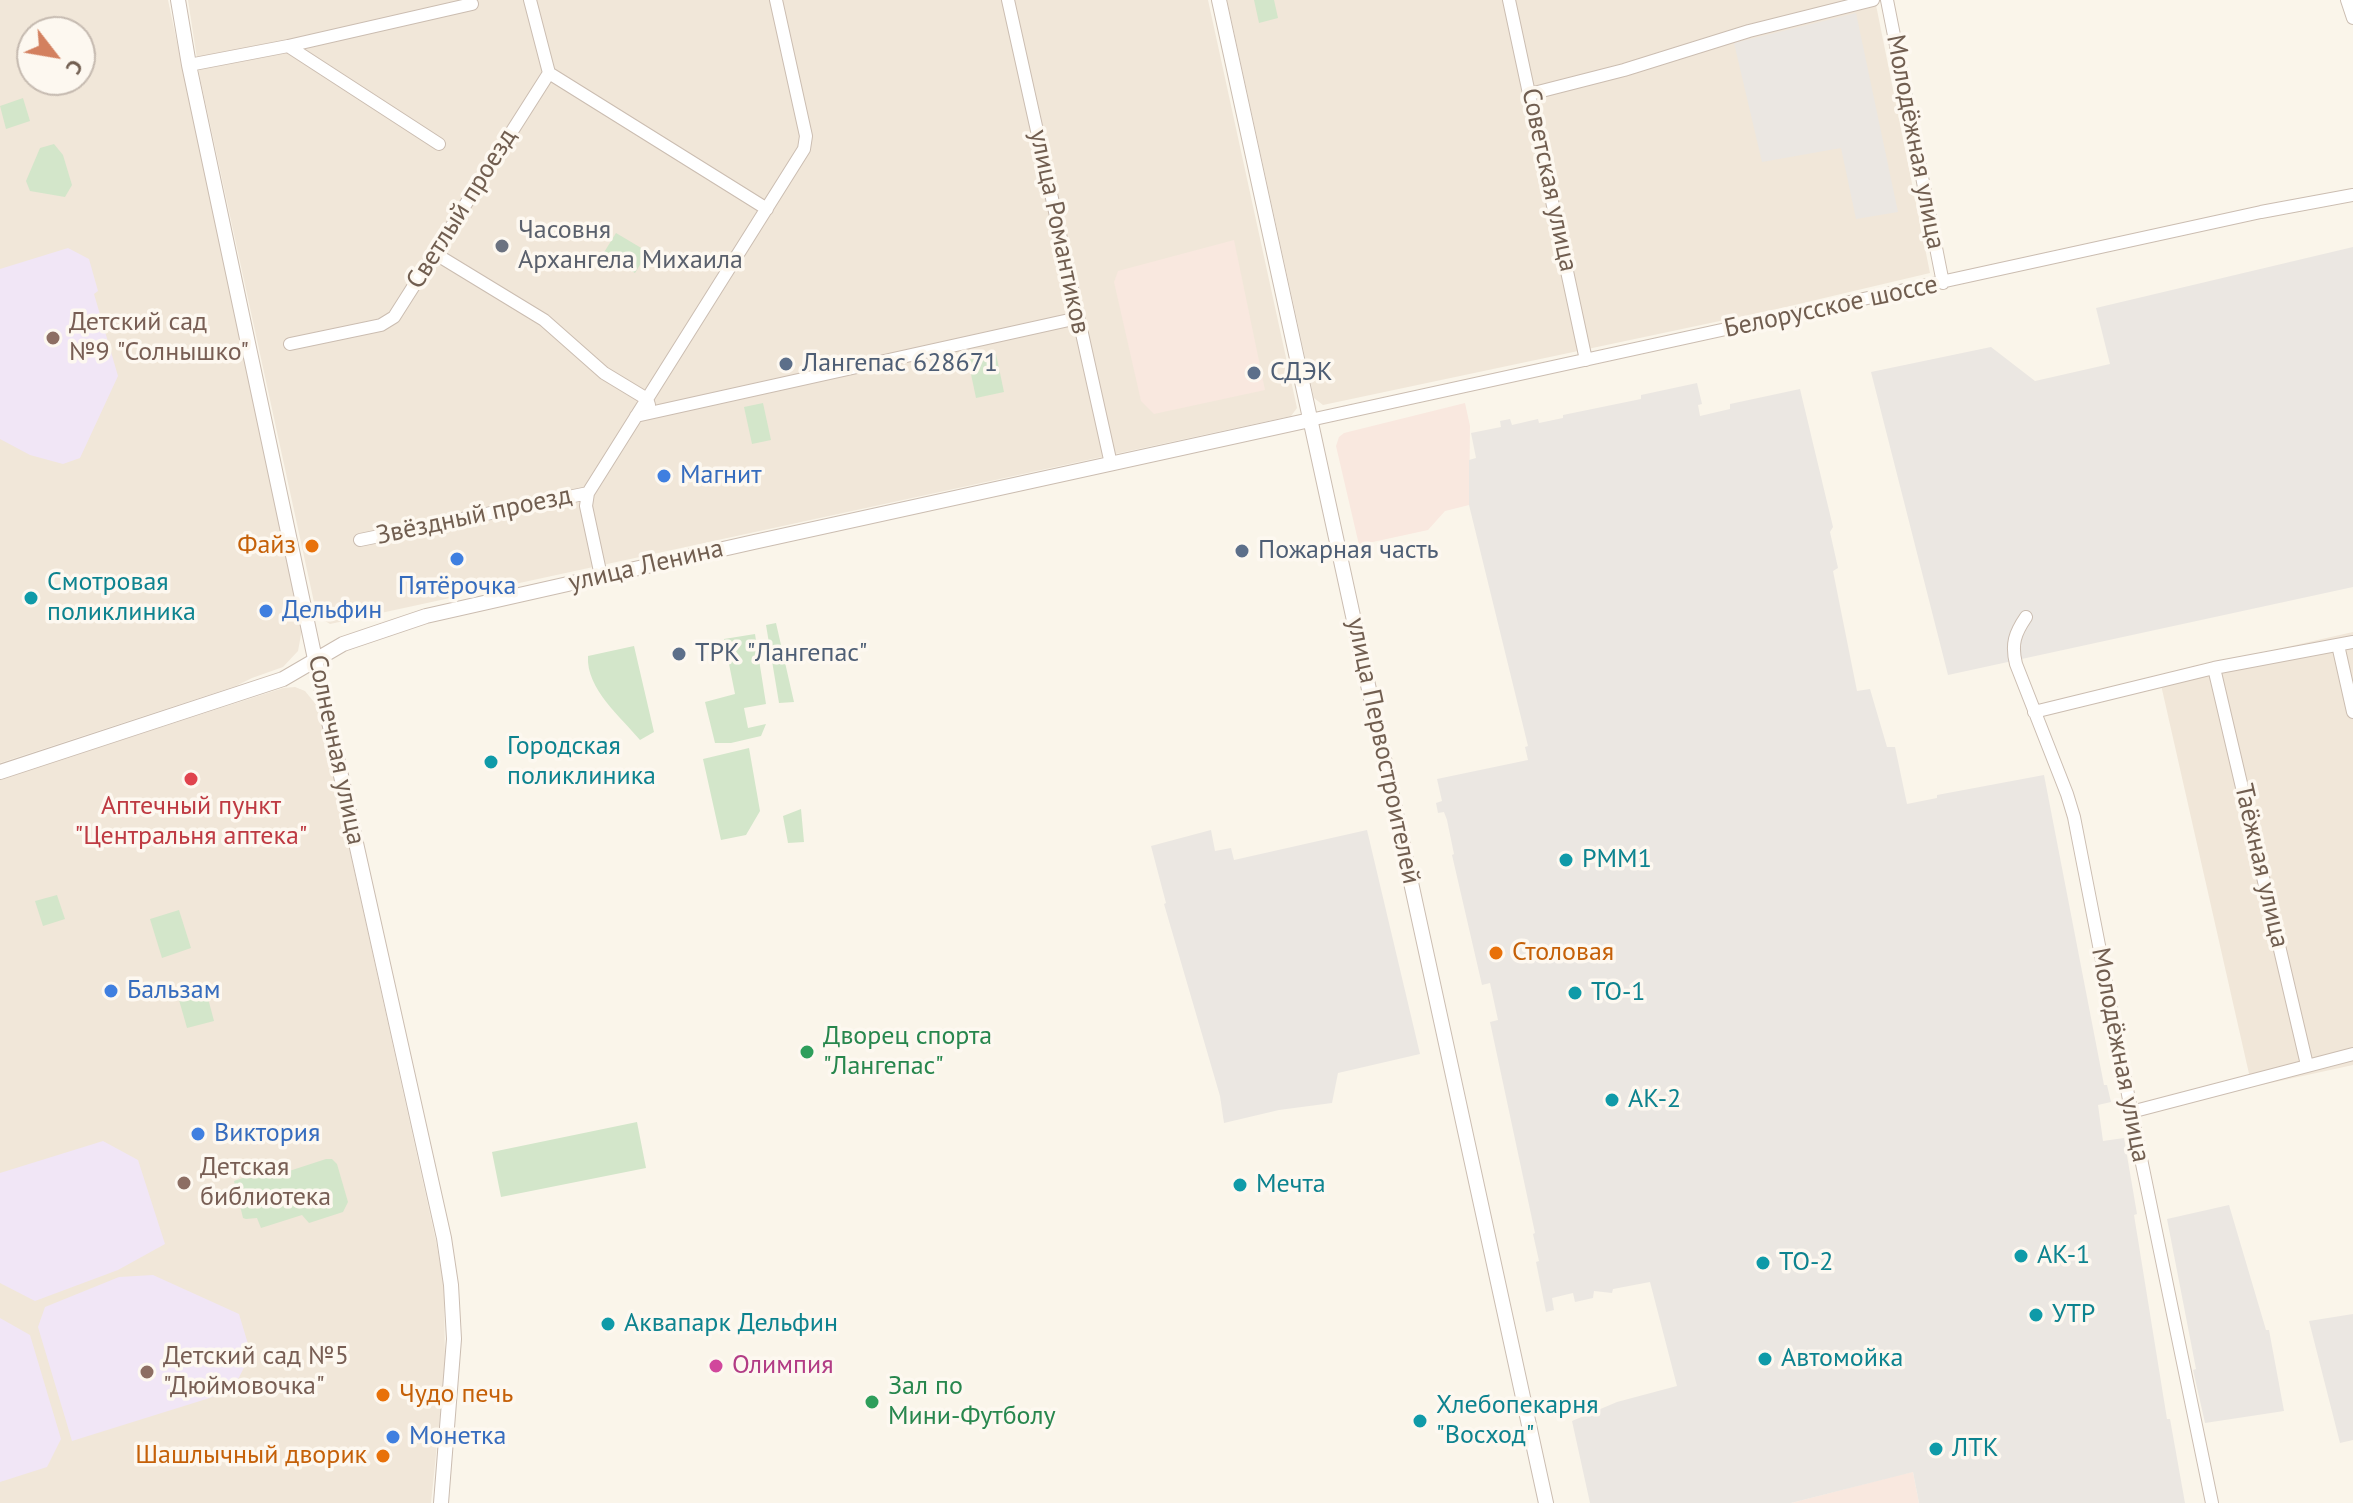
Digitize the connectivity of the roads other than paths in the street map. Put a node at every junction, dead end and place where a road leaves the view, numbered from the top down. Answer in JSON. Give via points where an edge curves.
{"nodes":[{"id":1,"x":178,"y":0,"type":"edge"},
{"id":2,"x":530,"y":0,"type":"edge"},
{"id":3,"x":776,"y":0,"type":"edge"},
{"id":4,"x":1008,"y":0,"type":"edge"},
{"id":5,"x":1219,"y":0,"type":"edge"},
{"id":6,"x":1509,"y":0,"type":"edge"},
{"id":7,"x":1873,"y":0,"type":"edge"},
{"id":8,"x":1887,"y":0,"type":"edge"},
{"id":9,"x":2347,"y":0,"type":"edge"},
{"id":10,"x":472,"y":4,"type":"dead end"},
{"id":11,"x":2353,"y":18,"type":"edge"},
{"id":12,"x":288,"y":46,"type":"junction"},
{"id":13,"x":189,"y":65,"type":"junction"},
{"id":14,"x":549,"y":73,"type":"junction"},
{"id":15,"x":1530,"y":94,"type":"junction"},
{"id":16,"x":439,"y":144,"type":"dead end"},
{"id":17,"x":2353,"y":195,"type":"edge"},
{"id":18,"x":767,"y":209,"type":"junction"},
{"id":19,"x":434,"y":253,"type":"junction"},
{"id":20,"x":1943,"y":283,"type":"junction"},
{"id":21,"x":1078,"y":318,"type":"junction"},
{"id":22,"x":290,"y":344,"type":"dead end"},
{"id":23,"x":1586,"y":360,"type":"junction"},
{"id":24,"x":647,"y":399,"type":"junction"},
{"id":25,"x":652,"y":413,"type":"junction"},
{"id":26,"x":636,"y":416,"type":"junction"},
{"id":27,"x":1310,"y":420,"type":"junction"},
{"id":28,"x":1111,"y":464,"type":"junction"},
{"id":29,"x":588,"y":493,"type":"junction"},
{"id":30,"x":360,"y":540,"type":"dead end"},
{"id":31,"x":601,"y":576,"type":"junction"},
{"id":32,"x":2026,"y":617,"type":"dead end"},
{"id":33,"x":2353,"y":642,"type":"edge"},
{"id":34,"x":2338,"y":645,"type":"junction"},
{"id":35,"x":315,"y":659,"type":"junction"},
{"id":36,"x":2214,"y":668,"type":"junction"},
{"id":37,"x":2034,"y":712,"type":"junction"},
{"id":38,"x":2353,"y":712,"type":"edge"},
{"id":39,"x":0,"y":772,"type":"edge"},
{"id":40,"x":2353,"y":1054,"type":"edge"},
{"id":41,"x":2307,"y":1065,"type":"junction"},
{"id":42,"x":2131,"y":1112,"type":"junction"},
{"id":43,"x":441,"y":1503,"type":"edge"},
{"id":44,"x":1546,"y":1503,"type":"edge"},
{"id":45,"x":2212,"y":1503,"type":"edge"}],
"edges":[{"from":1,"to":13,"type":"street","name":"Солнечная улица"},
{"from":2,"to":14,"type":"street"},
{"from":3,"to":18,"type":"street","name":"Звёздный проезд","via":[[806,136],[804,149]]},
{"from":4,"to":21,"type":"street","name":"улица Романтиков"},
{"from":5,"to":27,"type":"street","name":"улица Первостроителей"},
{"from":6,"to":15,"type":"street","name":"Советская улица"},
{"from":7,"to":15,"type":"street"},
{"from":8,"to":20,"type":"street","name":"Молодёжная улица"},
{"from":9,"to":11,"type":"street"},
{"from":10,"to":12,"type":"street"},
{"from":12,"to":13,"type":"street"},
{"from":12,"to":16,"type":"street","name":"Светлый проезд"},
{"from":13,"to":35,"type":"street","name":"Солнечная улица"},
{"from":14,"to":18,"type":"street"},
{"from":14,"to":19,"type":"street","name":"Светлый проезд"},
{"from":15,"to":23,"type":"street","name":"Советская улица"},
{"from":17,"to":20,"type":"street","name":"Белорусское шоссе"},
{"from":18,"to":24,"type":"street","name":"Звёздный проезд"},
{"from":19,"to":22,"type":"street","name":"Светлый проезд","via":[[389,322]]},
{"from":19,"to":24,"type":"street","via":[[544,320],[604,373]]},
{"from":20,"to":23,"type":"street","name":"Белорусское шоссе"},
{"from":21,"to":25,"type":"street"},
{"from":21,"to":28,"type":"street","name":"улица Романтиков"},
{"from":23,"to":27,"type":"street","name":"Белорусское шоссе"},
{"from":24,"to":25,"type":"street"},
{"from":24,"to":26,"type":"street","name":"Звёздный проезд"},
{"from":25,"to":26,"type":"street"},
{"from":26,"to":29,"type":"street","name":"Звёздный проезд"},
{"from":27,"to":28,"type":"street","name":"улица Ленина"},
{"from":27,"to":44,"type":"street","name":"улица Первостроителей"},
{"from":28,"to":31,"type":"street","name":"улица Ленина"},
{"from":29,"to":30,"type":"street","name":"Звёздный проезд"},
{"from":29,"to":31,"type":"street","name":"Звёздный проезд"},
{"from":31,"to":35,"type":"street","name":"улица Ленина","via":[[400,623]]},
{"from":32,"to":37,"type":"street","name":"Молодёжная улица","via":[[2012,650]]},
{"from":33,"to":34,"type":"street"},
{"from":34,"to":36,"type":"street"},
{"from":34,"to":38,"type":"street"},
{"from":35,"to":39,"type":"street","name":"улица Ленина","via":[[275,681]]},
{"from":35,"to":43,"type":"street","name":"Солнечная улица","via":[[449,1264],[453,1362]]},
{"from":36,"to":37,"type":"street"},
{"from":36,"to":41,"type":"street","name":"Таёжная улица"},
{"from":37,"to":42,"type":"street","name":"Молодёжная улица","via":[[2074,817]]},
{"from":40,"to":41,"type":"street"},
{"from":41,"to":42,"type":"street"},
{"from":42,"to":45,"type":"street","name":"Молодёжная улица"}]}
